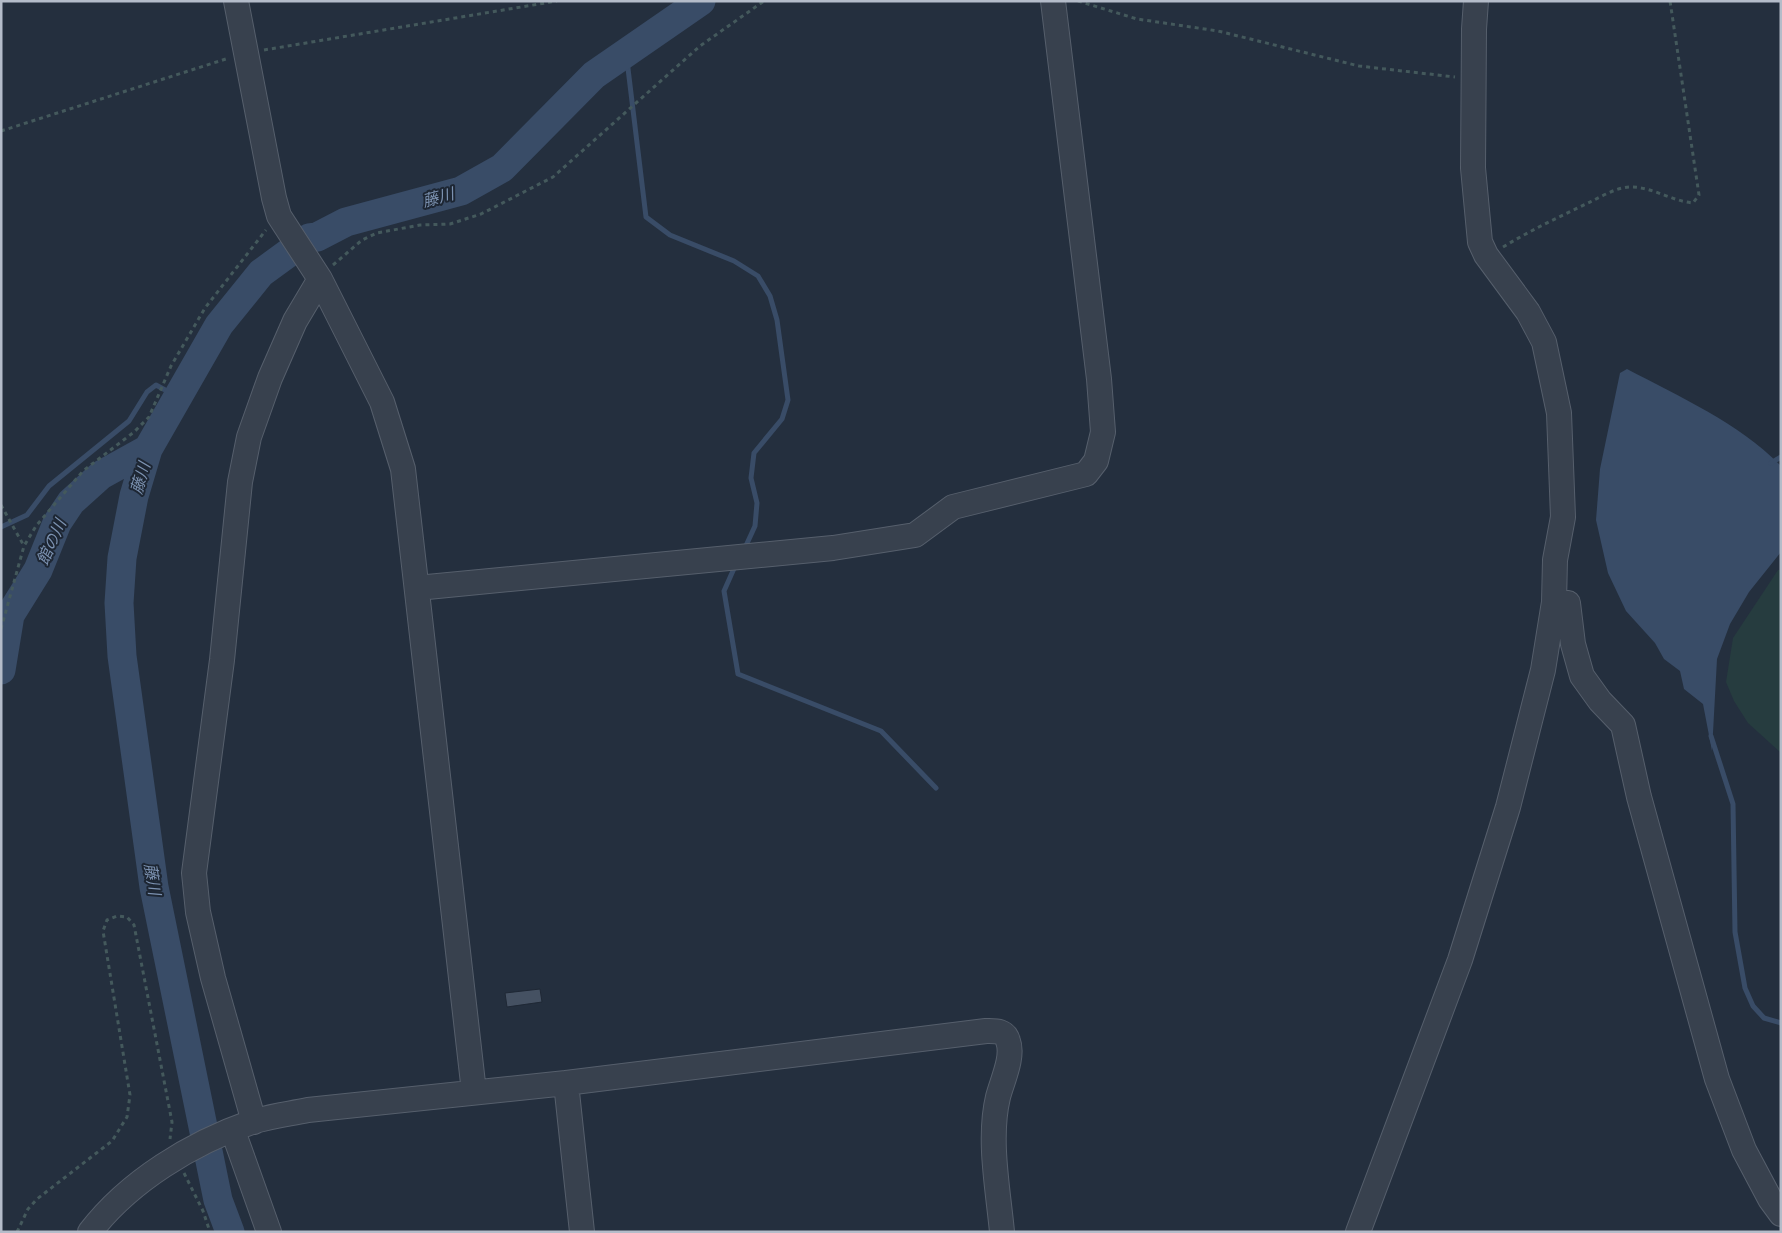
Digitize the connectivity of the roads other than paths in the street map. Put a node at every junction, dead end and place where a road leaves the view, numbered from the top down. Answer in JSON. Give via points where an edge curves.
{"nodes":[{"id":1,"x":236,"y":1,"type":"edge"},
{"id":2,"x":1053,"y":1,"type":"edge"},
{"id":3,"x":1476,"y":1,"type":"edge"},
{"id":4,"x":315,"y":270,"type":"junction"},
{"id":5,"x":417,"y":588,"type":"junction"},
{"id":6,"x":1554,"y":602,"type":"junction"},
{"id":7,"x":566,"y":1083,"type":"junction"},
{"id":8,"x":474,"y":1092,"type":"junction"},
{"id":9,"x":237,"y":1129,"type":"junction"},
{"id":10,"x":1781,"y":1214,"type":"edge"},
{"id":11,"x":90,"y":1232,"type":"edge"},
{"id":12,"x":269,"y":1232,"type":"edge"},
{"id":13,"x":582,"y":1232,"type":"edge"},
{"id":14,"x":1002,"y":1232,"type":"edge"},
{"id":15,"x":1358,"y":1232,"type":"edge"}],
"edges":[{"from":1,"to":4,"type":"street","via":[[274,198],[283,220]]},
{"from":2,"to":5,"type":"street","via":[[1103,432],[1096,461],[1086,474],[954,507],[915,535],[833,548]]},
{"from":3,"to":6,"type":"street","via":[[1472,168],[1480,242],[1528,312],[1544,342],[1560,413],[1563,517],[1554,560]]},
{"from":4,"to":5,"type":"street","via":[[382,402],[400,456]]},
{"from":4,"to":9,"type":"street","via":[[249,437],[240,482],[222,660],[194,873],[198,912],[213,978]]},
{"from":5,"to":8,"type":"street"},
{"from":6,"to":10,"type":"street","via":[[1568,603],[1573,644],[1582,676],[1623,725],[1638,797],[1718,1079],[1744,1150]]},
{"from":6,"to":15,"type":"street","via":[[1543,670],[1505,816],[1460,960]]},
{"from":7,"to":8,"type":"street"},
{"from":7,"to":13,"type":"street"},
{"from":7,"to":14,"type":"street","via":[[999,1031],[1007,1038],[1010,1048],[995,1109],[995,1155]]},
{"from":8,"to":9,"type":"street","via":[[308,1110]]},
{"from":9,"to":11,"type":"street","via":[[145,1177],[119,1198]]},
{"from":9,"to":12,"type":"street"}]}
